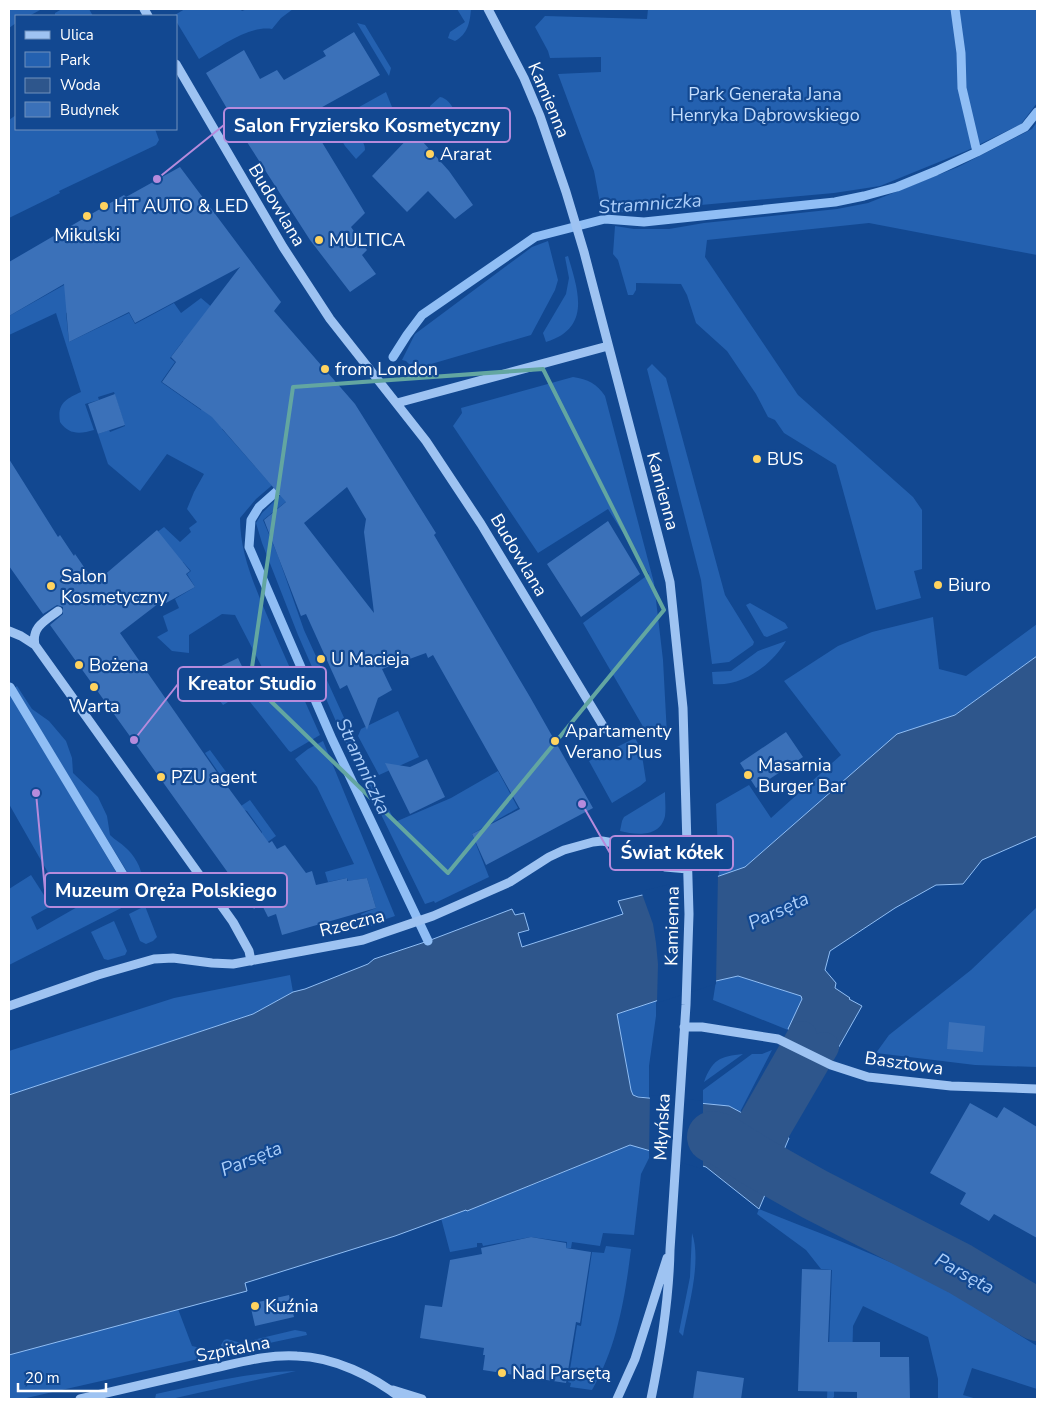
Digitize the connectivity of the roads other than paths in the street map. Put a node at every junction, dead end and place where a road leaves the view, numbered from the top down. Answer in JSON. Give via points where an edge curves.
{"nodes":[{"id":1,"x":488,"y":9,"type":"edge"},
{"id":2,"x":178,"y":67,"type":"edge"},
{"id":3,"x":608,"y":346,"type":"junction"},
{"id":4,"x":396,"y":403,"type":"junction"},
{"id":5,"x":58,"y":611,"type":"dead end"},
{"id":6,"x":9,"y":631,"type":"edge"},
{"id":7,"x":35,"y":645,"type":"junction"},
{"id":8,"x":605,"y":729,"type":"dead end"},
{"id":9,"x":689,"y":871,"type":"junction"},
{"id":10,"x":251,"y":961,"type":"junction"},
{"id":11,"x":686,"y":1004,"type":"joint"},
{"id":12,"x":9,"y":1006,"type":"edge"},
{"id":13,"x":684,"y":1026,"type":"junction"},
{"id":14,"x":1037,"y":1089,"type":"edge"},
{"id":15,"x":670,"y":1250,"type":"junction"},
{"id":16,"x":389,"y":1389,"type":"junction"},
{"id":17,"x":80,"y":1399,"type":"edge"},
{"id":18,"x":402,"y":1399,"type":"edge"},
{"id":19,"x":422,"y":1399,"type":"edge"},
{"id":20,"x":618,"y":1399,"type":"edge"},
{"id":21,"x":651,"y":1399,"type":"edge"}],
"edges":[{"from":1,"to":3,"type":"street","name":"Kamienna","via":[[546,132],[584,252]]},
{"from":2,"to":4,"type":"street","name":"Budowlana","via":[[283,247],[330,319]]},
{"from":3,"to":4,"type":"street"},
{"from":3,"to":9,"type":"street","name":"Kamienna","via":[[670,582],[683,708]]},
{"from":4,"to":8,"type":"street","name":"Budowlana","via":[[482,524]]},
{"from":5,"to":7,"type":"street","via":[[39,625],[34,633]]},
{"from":6,"to":7,"type":"street"},
{"from":7,"to":10,"type":"street","via":[[233,922]]},
{"from":9,"to":10,"type":"street","name":"Rzeczna","via":[[665,867],[620,844],[593,842],[564,850],[498,888],[433,916],[363,940]]},
{"from":9,"to":11,"type":"street","name":"Kamienna"},
{"from":10,"to":12,"type":"street","name":"Rzeczna","via":[[226,964],[154,959]]},
{"from":11,"to":13,"type":"street","name":"Młyńska"},
{"from":13,"to":14,"type":"street","name":"Basztowa","via":[[778,1039],[831,1065],[868,1077],[951,1086]]},
{"from":13,"to":15,"type":"street","name":"Młyńska"},
{"from":15,"to":20,"type":"street","name":"Młyńska","via":[[635,1359]]},
{"from":15,"to":21,"type":"street","name":"Młyńska","via":[[667,1310]]},
{"from":16,"to":17,"type":"street","name":"Szpitalna","via":[[337,1364],[316,1358],[281,1356]]},
{"from":16,"to":18,"type":"street","name":"Szpitalna"},
{"from":16,"to":19,"type":"street","name":"Szpitalna"}]}
